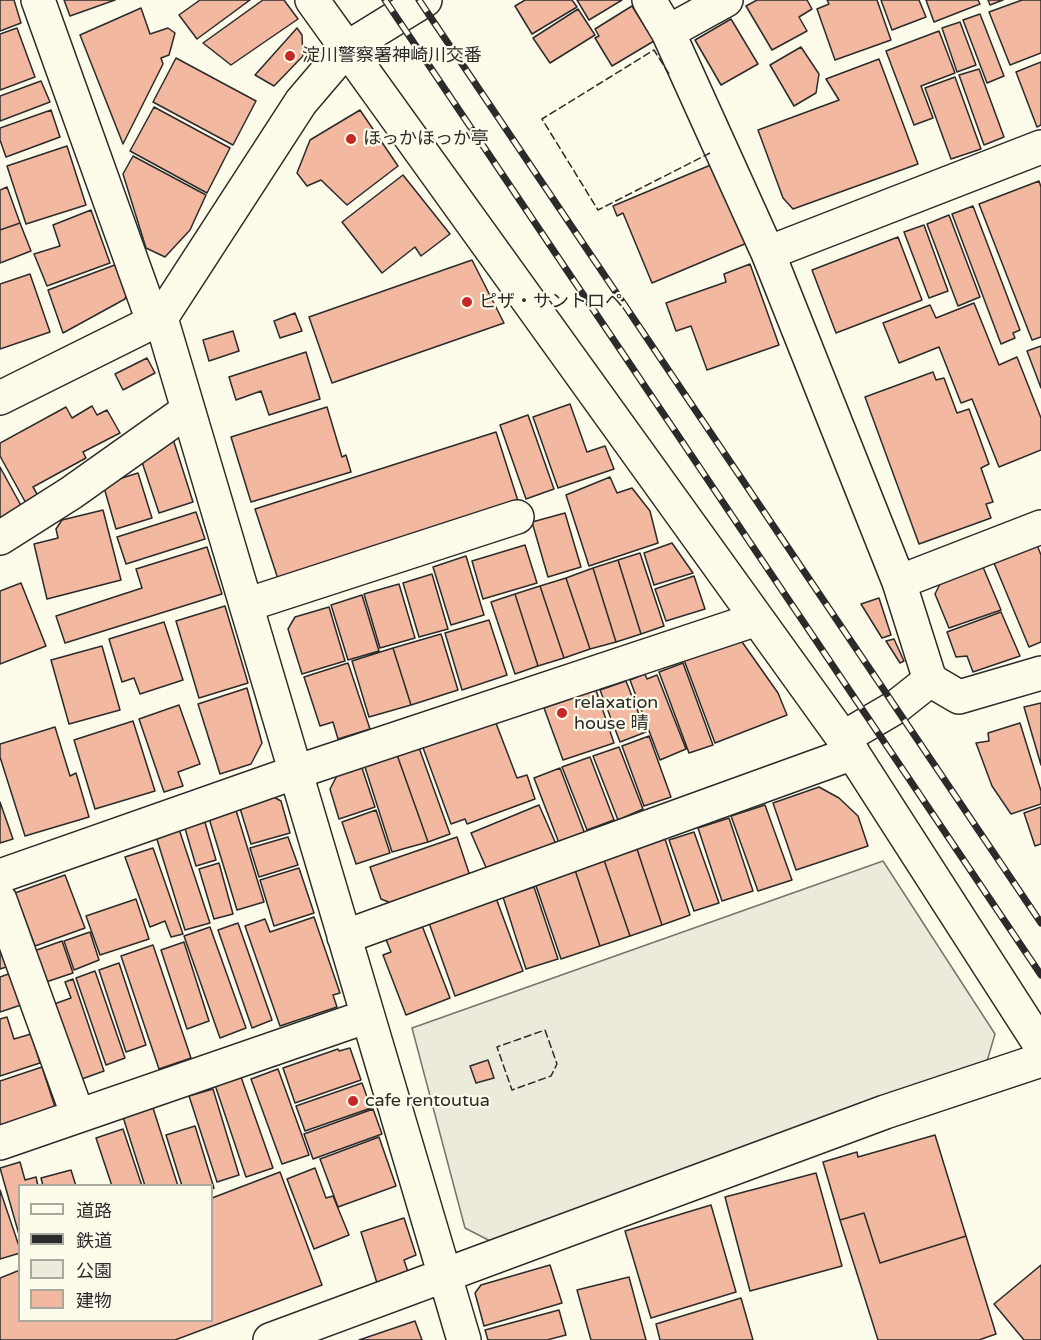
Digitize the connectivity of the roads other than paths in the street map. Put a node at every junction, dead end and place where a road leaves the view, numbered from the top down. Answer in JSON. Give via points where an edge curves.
{"nodes":[{"id":1,"x":38,"y":0,"type":"edge"},
{"id":2,"x":312,"y":0,"type":"edge"},
{"id":3,"x":424,"y":0,"type":"edge"},
{"id":4,"x":649,"y":0,"type":"edge"},
{"id":5,"x":726,"y":0,"type":"edge"},
{"id":6,"x":668,"y":32,"type":"junction"},
{"id":7,"x":347,"y":48,"type":"junction"},
{"id":8,"x":1041,"y":147,"type":"edge"},
{"id":9,"x":768,"y":253,"type":"junction"},
{"id":10,"x":157,"y":320,"type":"junction"},
{"id":11,"x":0,"y":398,"type":"edge"},
{"id":12,"x":188,"y":410,"type":"junction"},
{"id":13,"x":517,"y":517,"type":"dead end"},
{"id":14,"x":1041,"y":527,"type":"edge"},
{"id":15,"x":0,"y":538,"type":"edge"},
{"id":16,"x":899,"y":582,"type":"junction"},
{"id":17,"x":246,"y":605,"type":"junction"},
{"id":18,"x":757,"y":619,"type":"junction"},
{"id":19,"x":1041,"y":673,"type":"edge"},
{"id":20,"x":930,"y":680,"type":"junction"},
{"id":21,"x":848,"y":745,"type":"junction"},
{"id":22,"x":296,"y":772,"type":"junction"},
{"id":23,"x":0,"y":876,"type":"edge"},
{"id":24,"x":0,"y":900,"type":"edge"},
{"id":25,"x":345,"y":937,"type":"junction"},
{"id":26,"x":368,"y":1016,"type":"junction"},
{"id":27,"x":1041,"y":1046,"type":"edge"},
{"id":28,"x":1041,"y":1060,"type":"edge"},
{"id":29,"x":78,"y":1116,"type":"junction"},
{"id":30,"x":0,"y":1143,"type":"edge"},
{"id":31,"x":445,"y":1277,"type":"junction"},
{"id":32,"x":270,"y":1340,"type":"edge"},
{"id":33,"x":464,"y":1340,"type":"edge"}],
"edges":[{"from":1,"to":10,"type":"street"},
{"from":2,"to":7,"type":"street"},
{"from":3,"to":7,"type":"street"},
{"from":4,"to":6,"type":"street"},
{"from":5,"to":6,"type":"street"},
{"from":6,"to":9,"type":"street"},
{"from":7,"to":10,"type":"street","via":[[301,102]]},
{"from":7,"to":18,"type":"street"},
{"from":8,"to":9,"type":"street"},
{"from":9,"to":16,"type":"street"},
{"from":10,"to":11,"type":"street"},
{"from":10,"to":12,"type":"street"},
{"from":12,"to":15,"type":"street"},
{"from":12,"to":17,"type":"street"},
{"from":13,"to":17,"type":"street"},
{"from":14,"to":16,"type":"street"},
{"from":16,"to":20,"type":"street"},
{"from":17,"to":22,"type":"street"},
{"from":18,"to":21,"type":"street"},
{"from":18,"to":22,"type":"street"},
{"from":19,"to":20,"type":"street","via":[[959,697]]},
{"from":20,"to":21,"type":"street"},
{"from":21,"to":25,"type":"street"},
{"from":21,"to":27,"type":"street"},
{"from":22,"to":23,"type":"street"},
{"from":22,"to":25,"type":"street"},
{"from":24,"to":29,"type":"street"},
{"from":25,"to":26,"type":"street"},
{"from":26,"to":29,"type":"street"},
{"from":26,"to":31,"type":"street"},
{"from":28,"to":31,"type":"street","via":[[885,1112]]},
{"from":29,"to":30,"type":"street"},
{"from":31,"to":32,"type":"street"},
{"from":31,"to":33,"type":"street"}]}
